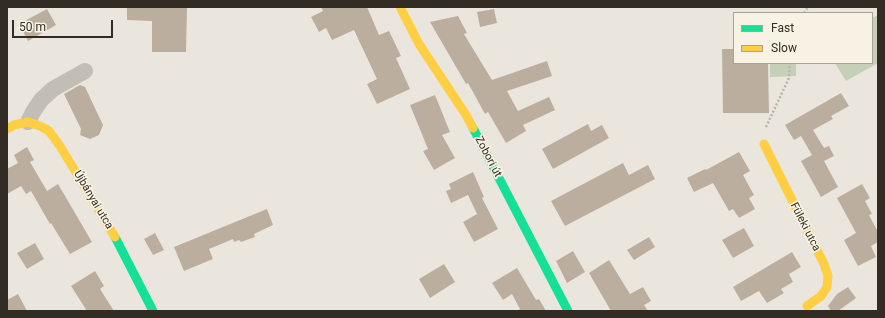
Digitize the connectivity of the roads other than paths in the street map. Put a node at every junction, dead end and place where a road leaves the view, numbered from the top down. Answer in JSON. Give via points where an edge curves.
{"nodes":[{"id":1,"x":400,"y":7,"type":"edge"},
{"id":2,"x":85,"y":71,"type":"dead end"},
{"id":3,"x":28,"y":122,"type":"junction"},
{"id":4,"x":7,"y":129,"type":"edge"},
{"id":5,"x":764,"y":144,"type":"road end"},
{"id":6,"x":806,"y":309,"type":"edge"},
{"id":7,"x":154,"y":311,"type":"edge"},
{"id":8,"x":568,"y":311,"type":"edge"}],
"edges":[{"from":1,"to":8,"type":"street","name":"Zobori út","via":[[419,44],[466,115]]},
{"from":2,"to":3,"type":"street","via":[[53,88],[41,100]]},
{"from":3,"to":4,"type":"street"},
{"from":3,"to":7,"type":"street","name":"Újbányai utca","via":[[49,131],[60,146],[111,229]]},
{"from":5,"to":6,"type":"street","name":"Füleki utca","via":[[828,276],[827,287],[822,296]]}]}
